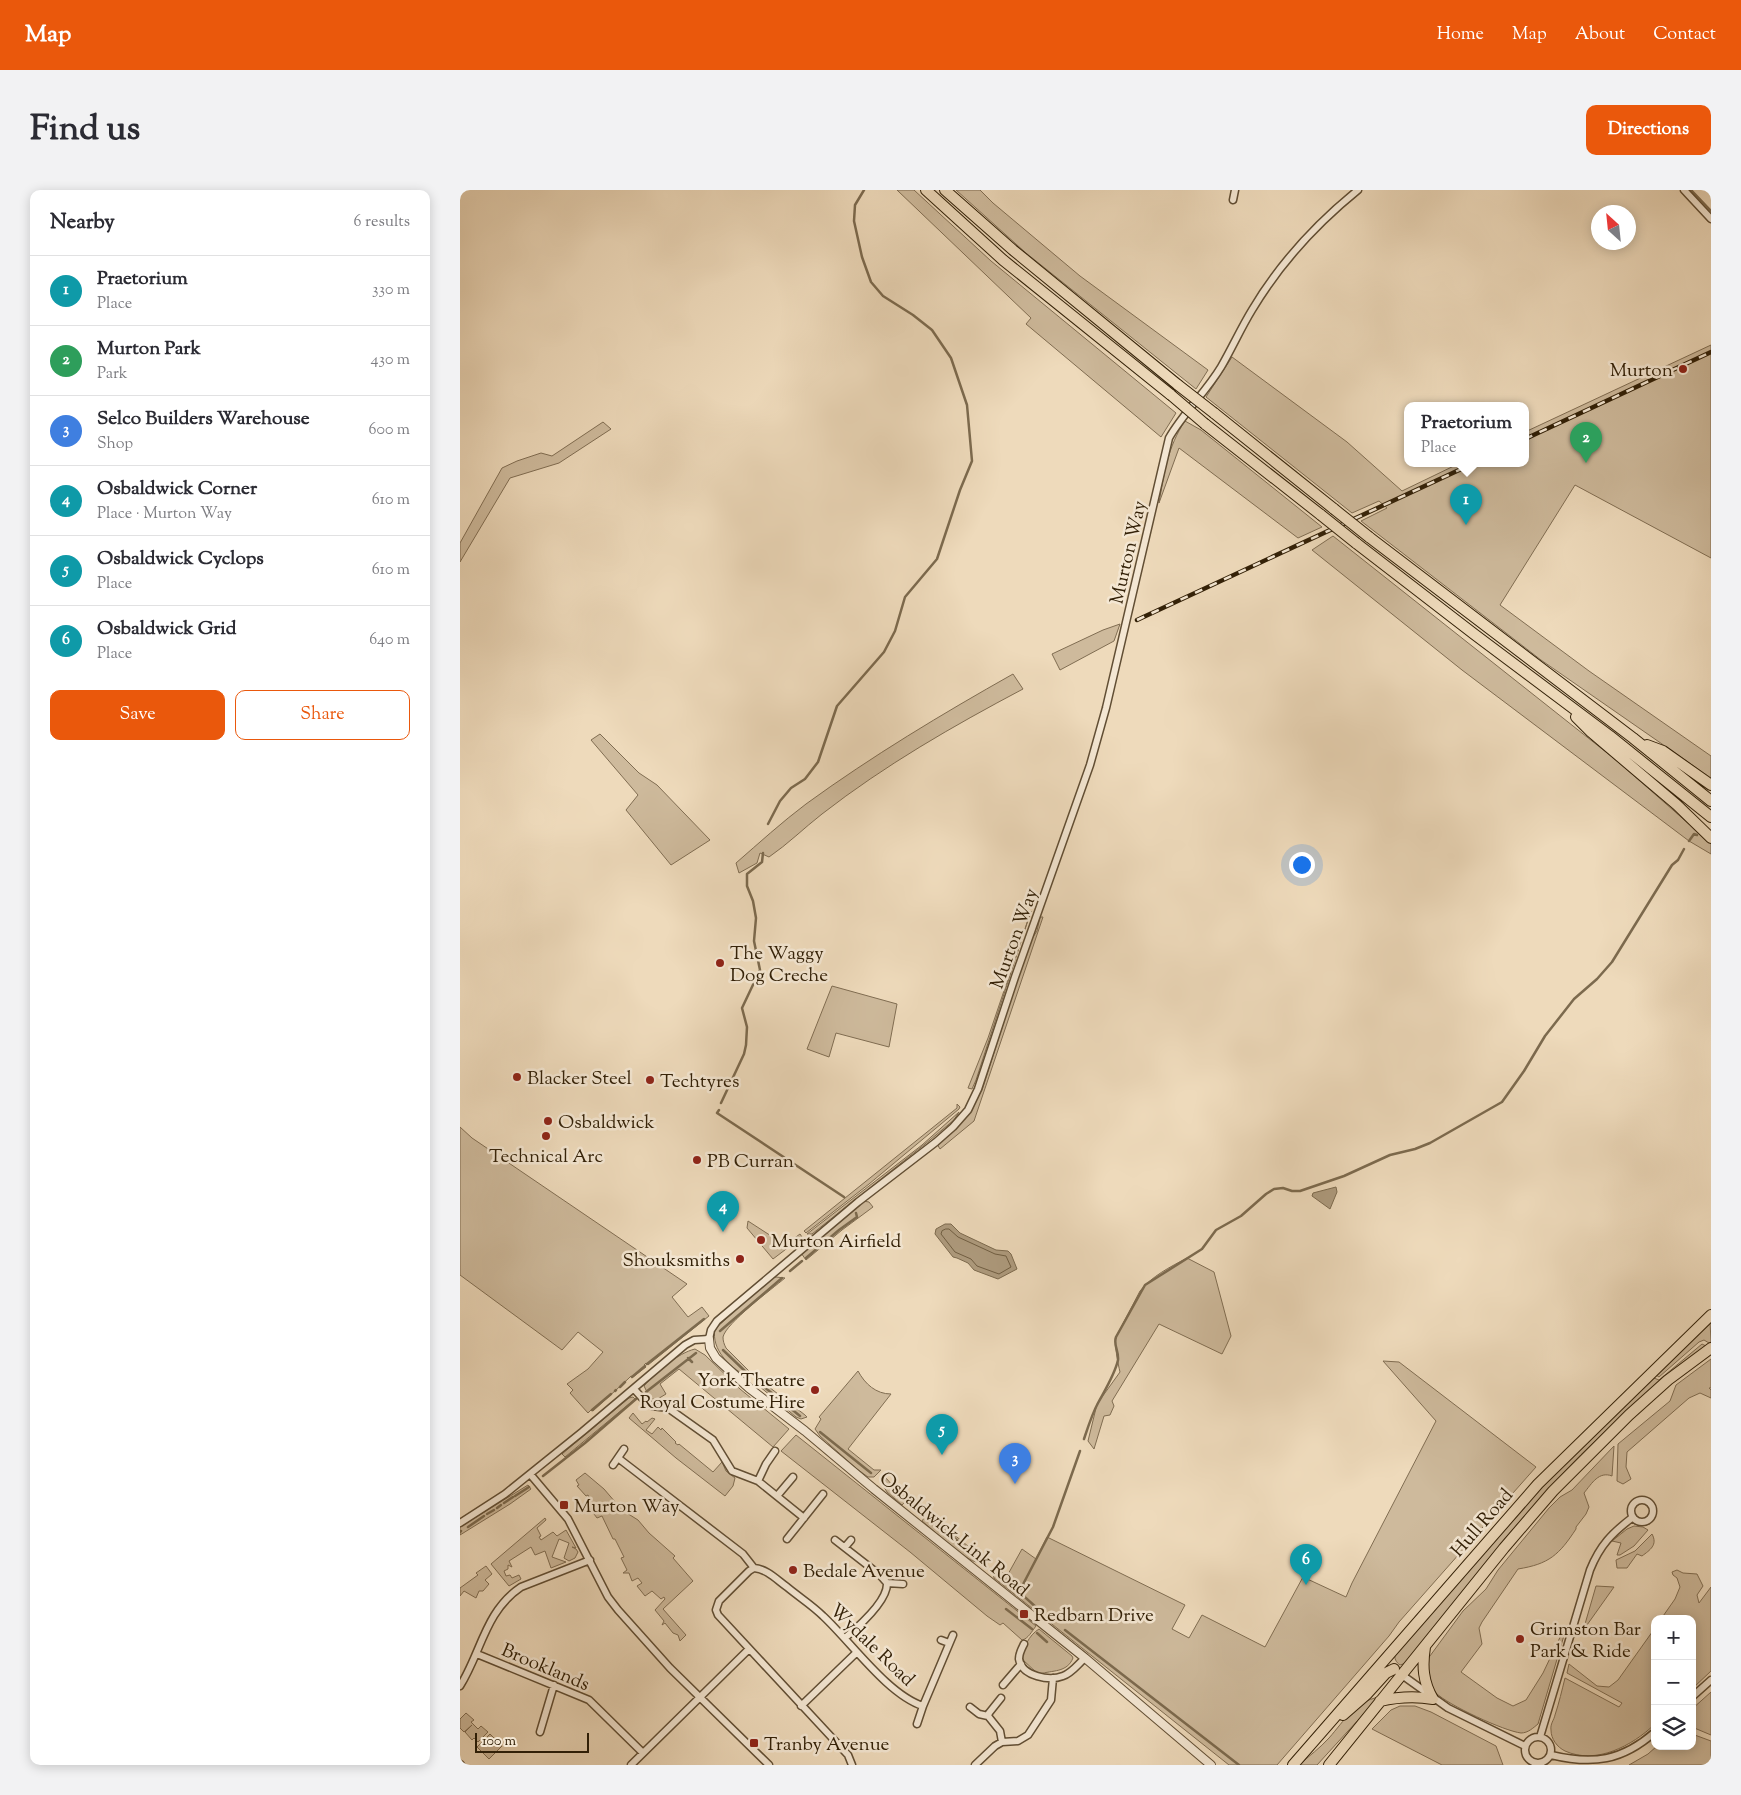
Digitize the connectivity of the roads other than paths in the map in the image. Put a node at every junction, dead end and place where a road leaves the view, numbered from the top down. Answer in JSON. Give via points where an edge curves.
{"nodes":[{"id":1,"x":926,"y":190,"type":"edge"},
{"id":2,"x":945,"y":190,"type":"edge"},
{"id":3,"x":1236,"y":190,"type":"edge"},
{"id":4,"x":1358,"y":190,"type":"edge"},
{"id":5,"x":1684,"y":190,"type":"edge"},
{"id":6,"x":1233,"y":200,"type":"dead end"},
{"id":7,"x":1711,"y":219,"type":"edge"},
{"id":8,"x":1556,"y":696,"type":"junction"},
{"id":9,"x":1633,"y":738,"type":"junction"},
{"id":10,"x":1711,"y":785,"type":"edge"},
{"id":11,"x":1711,"y":800,"type":"edge"},
{"id":12,"x":1711,"y":817,"type":"edge"},
{"id":13,"x":1711,"y":838,"type":"edge"},
{"id":14,"x":1711,"y":1315,"type":"edge"},
{"id":15,"x":709,"y":1340,"type":"junction"},
{"id":16,"x":1711,"y":1348,"type":"edge"},
{"id":17,"x":638,"y":1394,"type":"junction"},
{"id":18,"x":624,"y":1449,"type":"dead end"},
{"id":19,"x":776,"y":1451,"type":"dead end"},
{"id":20,"x":618,"y":1458,"type":"junction"},
{"id":21,"x":612,"y":1465,"type":"dead end"},
{"id":22,"x":532,"y":1476,"type":"junction"},
{"id":23,"x":793,"y":1477,"type":"dead end"},
{"id":24,"x":758,"y":1481,"type":"junction"},
{"id":25,"x":823,"y":1494,"type":"dead end"},
{"id":26,"x":777,"y":1496,"type":"junction"},
{"id":27,"x":1633,"y":1517,"type":"dead end"},
{"id":28,"x":804,"y":1518,"type":"junction"},
{"id":29,"x":460,"y":1523,"type":"edge"},
{"id":30,"x":787,"y":1539,"type":"dead end"},
{"id":31,"x":835,"y":1540,"type":"dead end"},
{"id":32,"x":851,"y":1540,"type":"dead end"},
{"id":33,"x":845,"y":1547,"type":"junction"},
{"id":34,"x":590,"y":1560,"type":"junction"},
{"id":35,"x":754,"y":1568,"type":"junction"},
{"id":36,"x":887,"y":1583,"type":"junction"},
{"id":37,"x":904,"y":1584,"type":"dead end"},
{"id":38,"x":953,"y":1635,"type":"dead end"},
{"id":39,"x":845,"y":1638,"type":"junction"},
{"id":40,"x":941,"y":1640,"type":"dead end"},
{"id":41,"x":949,"y":1643,"type":"junction"},
{"id":42,"x":1024,"y":1644,"type":"dead end"},
{"id":43,"x":1426,"y":1646,"type":"junction"},
{"id":44,"x":748,"y":1650,"type":"junction"},
{"id":45,"x":857,"y":1652,"type":"junction"},
{"id":46,"x":476,"y":1654,"type":"junction"},
{"id":47,"x":1388,"y":1654,"type":"junction"},
{"id":48,"x":1085,"y":1658,"type":"junction"},
{"id":49,"x":1021,"y":1664,"type":"junction"},
{"id":50,"x":1398,"y":1672,"type":"junction"},
{"id":51,"x":1053,"y":1678,"type":"junction"},
{"id":52,"x":1711,"y":1680,"type":"edge"},
{"id":53,"x":554,"y":1685,"type":"junction"},
{"id":54,"x":1003,"y":1685,"type":"dead end"},
{"id":55,"x":460,"y":1686,"type":"edge"},
{"id":56,"x":1696,"y":1693,"type":"edge"},
{"id":57,"x":700,"y":1698,"type":"junction"},
{"id":58,"x":1001,"y":1698,"type":"dead end"},
{"id":59,"x":1433,"y":1699,"type":"junction"},
{"id":60,"x":1380,"y":1701,"type":"junction"},
{"id":61,"x":801,"y":1706,"type":"junction"},
{"id":62,"x":923,"y":1706,"type":"junction"},
{"id":63,"x":970,"y":1707,"type":"dead end"},
{"id":64,"x":988,"y":1716,"type":"junction"},
{"id":65,"x":917,"y":1724,"type":"dead end"},
{"id":66,"x":540,"y":1732,"type":"dead end"},
{"id":67,"x":1321,"y":1733,"type":"junction"},
{"id":68,"x":1651,"y":1735,"type":"edge"},
{"id":69,"x":1540,"y":1737,"type":"junction"},
{"id":70,"x":1348,"y":1740,"type":"junction"},
{"id":71,"x":1002,"y":1742,"type":"junction"},
{"id":72,"x":1525,"y":1746,"type":"junction"},
{"id":73,"x":643,"y":1753,"type":"junction"},
{"id":74,"x":1551,"y":1755,"type":"junction"},
{"id":75,"x":631,"y":1765,"type":"edge"},
{"id":76,"x":769,"y":1765,"type":"edge"},
{"id":77,"x":852,"y":1765,"type":"edge"},
{"id":78,"x":975,"y":1765,"type":"edge"},
{"id":79,"x":1211,"y":1765,"type":"edge"},
{"id":80,"x":1293,"y":1765,"type":"edge"},
{"id":81,"x":1320,"y":1765,"type":"edge"},
{"id":82,"x":1329,"y":1765,"type":"edge"}],
"edges":[{"from":1,"to":8,"type":"main road","bridge":true,"via":[[1003,260],[1205,424]]},
{"from":2,"to":9,"type":"main road","bridge":true,"via":[[1178,385],[1369,537]]},
{"from":3,"to":6,"type":"street"},
{"from":4,"to":15,"type":"street","name":"Murton Way","via":[[1316,227],[1277,272],[1210,383],[1170,438],[1093,756],[968,1110],[936,1142],[820,1234],[717,1322]]},
{"from":5,"to":7,"type":"street"},
{"from":8,"to":12,"type":"main road"},
{"from":8,"to":13,"type":"main road","via":[[1591,732]]},
{"from":9,"to":10,"type":"main road","via":[[1662,752]]},
{"from":9,"to":11,"type":"main road"},
{"from":14,"to":47,"type":"main road","name":"Hull Road","via":[[1538,1484]]},
{"from":15,"to":17,"type":"street","via":[[689,1342]]},
{"from":15,"to":48,"type":"street","name":"Osbaldwick Link Road","via":[[716,1358],[748,1388]]},
{"from":16,"to":43,"type":"main road","name":"Hull Road","via":[[1629,1415],[1553,1491]]},
{"from":17,"to":22,"type":"street"},
{"from":17,"to":24,"type":"street","via":[[652,1406],[668,1408],[699,1429],[714,1440],[732,1471]]},
{"from":18,"to":20,"type":"street"},
{"from":19,"to":24,"type":"street"},
{"from":20,"to":21,"type":"street"},
{"from":20,"to":35,"type":"street","via":[[743,1554]]},
{"from":22,"to":29,"type":"street"},
{"from":22,"to":34,"type":"street","via":[[568,1520]]},
{"from":23,"to":26,"type":"street"},
{"from":24,"to":26,"type":"street"},
{"from":25,"to":28,"type":"street"},
{"from":26,"to":28,"type":"street"},
{"from":27,"to":69,"type":"street","via":[[1610,1536],[1593,1562]]},
{"from":28,"to":30,"type":"street"},
{"from":31,"to":33,"type":"street"},
{"from":32,"to":33,"type":"street"},
{"from":33,"to":36,"type":"street"},
{"from":34,"to":46,"type":"street","via":[[512,1593],[496,1611]]},
{"from":34,"to":57,"type":"street","via":[[618,1610]]},
{"from":35,"to":39,"type":"street","name":"Wydale Road","via":[[770,1574],[823,1615]]},
{"from":35,"to":44,"type":"street","via":[[719,1601],[716,1610]]},
{"from":36,"to":37,"type":"street"},
{"from":36,"to":39,"type":"street","via":[[868,1618]]},
{"from":38,"to":41,"type":"street","name":"Wydale Road"},
{"from":39,"to":45,"type":"street","name":"Wydale Road"},
{"from":40,"to":41,"type":"street"},
{"from":41,"to":62,"type":"street","name":"Wydale Road"},
{"from":42,"to":49,"type":"street","via":[[1019,1654]]},
{"from":43,"to":50,"type":"main road","name":"Hull Road"},
{"from":43,"to":59,"type":"main road","via":[[1423,1674]]},
{"from":44,"to":57,"type":"street"},
{"from":44,"to":61,"type":"street"},
{"from":45,"to":61,"type":"street"},
{"from":45,"to":62,"type":"street","name":"Wydale Road","via":[[898,1692]]},
{"from":46,"to":53,"type":"street","name":"Brooklands"},
{"from":46,"to":55,"type":"street"},
{"from":47,"to":50,"type":"main road","via":[[1387,1662]]},
{"from":47,"to":67,"type":"main road","name":"Hull Road"},
{"from":48,"to":51,"type":"street","via":[[1066,1675]]},
{"from":48,"to":79,"type":"street","name":"Osbaldwick Link Road"},
{"from":49,"to":51,"type":"street","via":[[1036,1676]]},
{"from":49,"to":54,"type":"street"},
{"from":50,"to":59,"type":"street"},
{"from":50,"to":60,"type":"main road","name":"Hull Road"},
{"from":50,"to":67,"type":"main road","via":[[1386,1673]]},
{"from":51,"to":71,"type":"street","via":[[1051,1700],[1033,1728],[1024,1738]]},
{"from":52,"to":56,"type":"street"},
{"from":53,"to":66,"type":"street"},
{"from":53,"to":73,"type":"street","name":"Brooklands","via":[[589,1700]]},
{"from":57,"to":73,"type":"street"},
{"from":57,"to":76,"type":"street"},
{"from":58,"to":64,"type":"street"},
{"from":59,"to":60,"type":"main road","via":[[1405,1697]]},
{"from":59,"to":72,"type":"street"},
{"from":60,"to":70,"type":"main road","name":"Hull Road"},
{"from":61,"to":77,"type":"street","via":[[848,1756]]},
{"from":62,"to":65,"type":"street","name":"Wydale Road"},
{"from":63,"to":64,"type":"street"},
{"from":64,"to":71,"type":"street","via":[[1000,1731]]},
{"from":67,"to":80,"type":"main road","name":"Hull Road"},
{"from":68,"to":74,"type":"street","via":[[1634,1749],[1603,1761],[1574,1761]]},
{"from":69,"to":72,"type":"street","via":[[1531,1739]]},
{"from":69,"to":74,"type":"street","via":[[1548,1742]]},
{"from":70,"to":81,"type":"main road"},
{"from":70,"to":82,"type":"main road","name":"Hull Road"},
{"from":71,"to":78,"type":"street"},
{"from":72,"to":74,"type":"street","via":[[1527,1758],[1534,1763],[1542,1763]]},
{"from":73,"to":75,"type":"street"}]}
